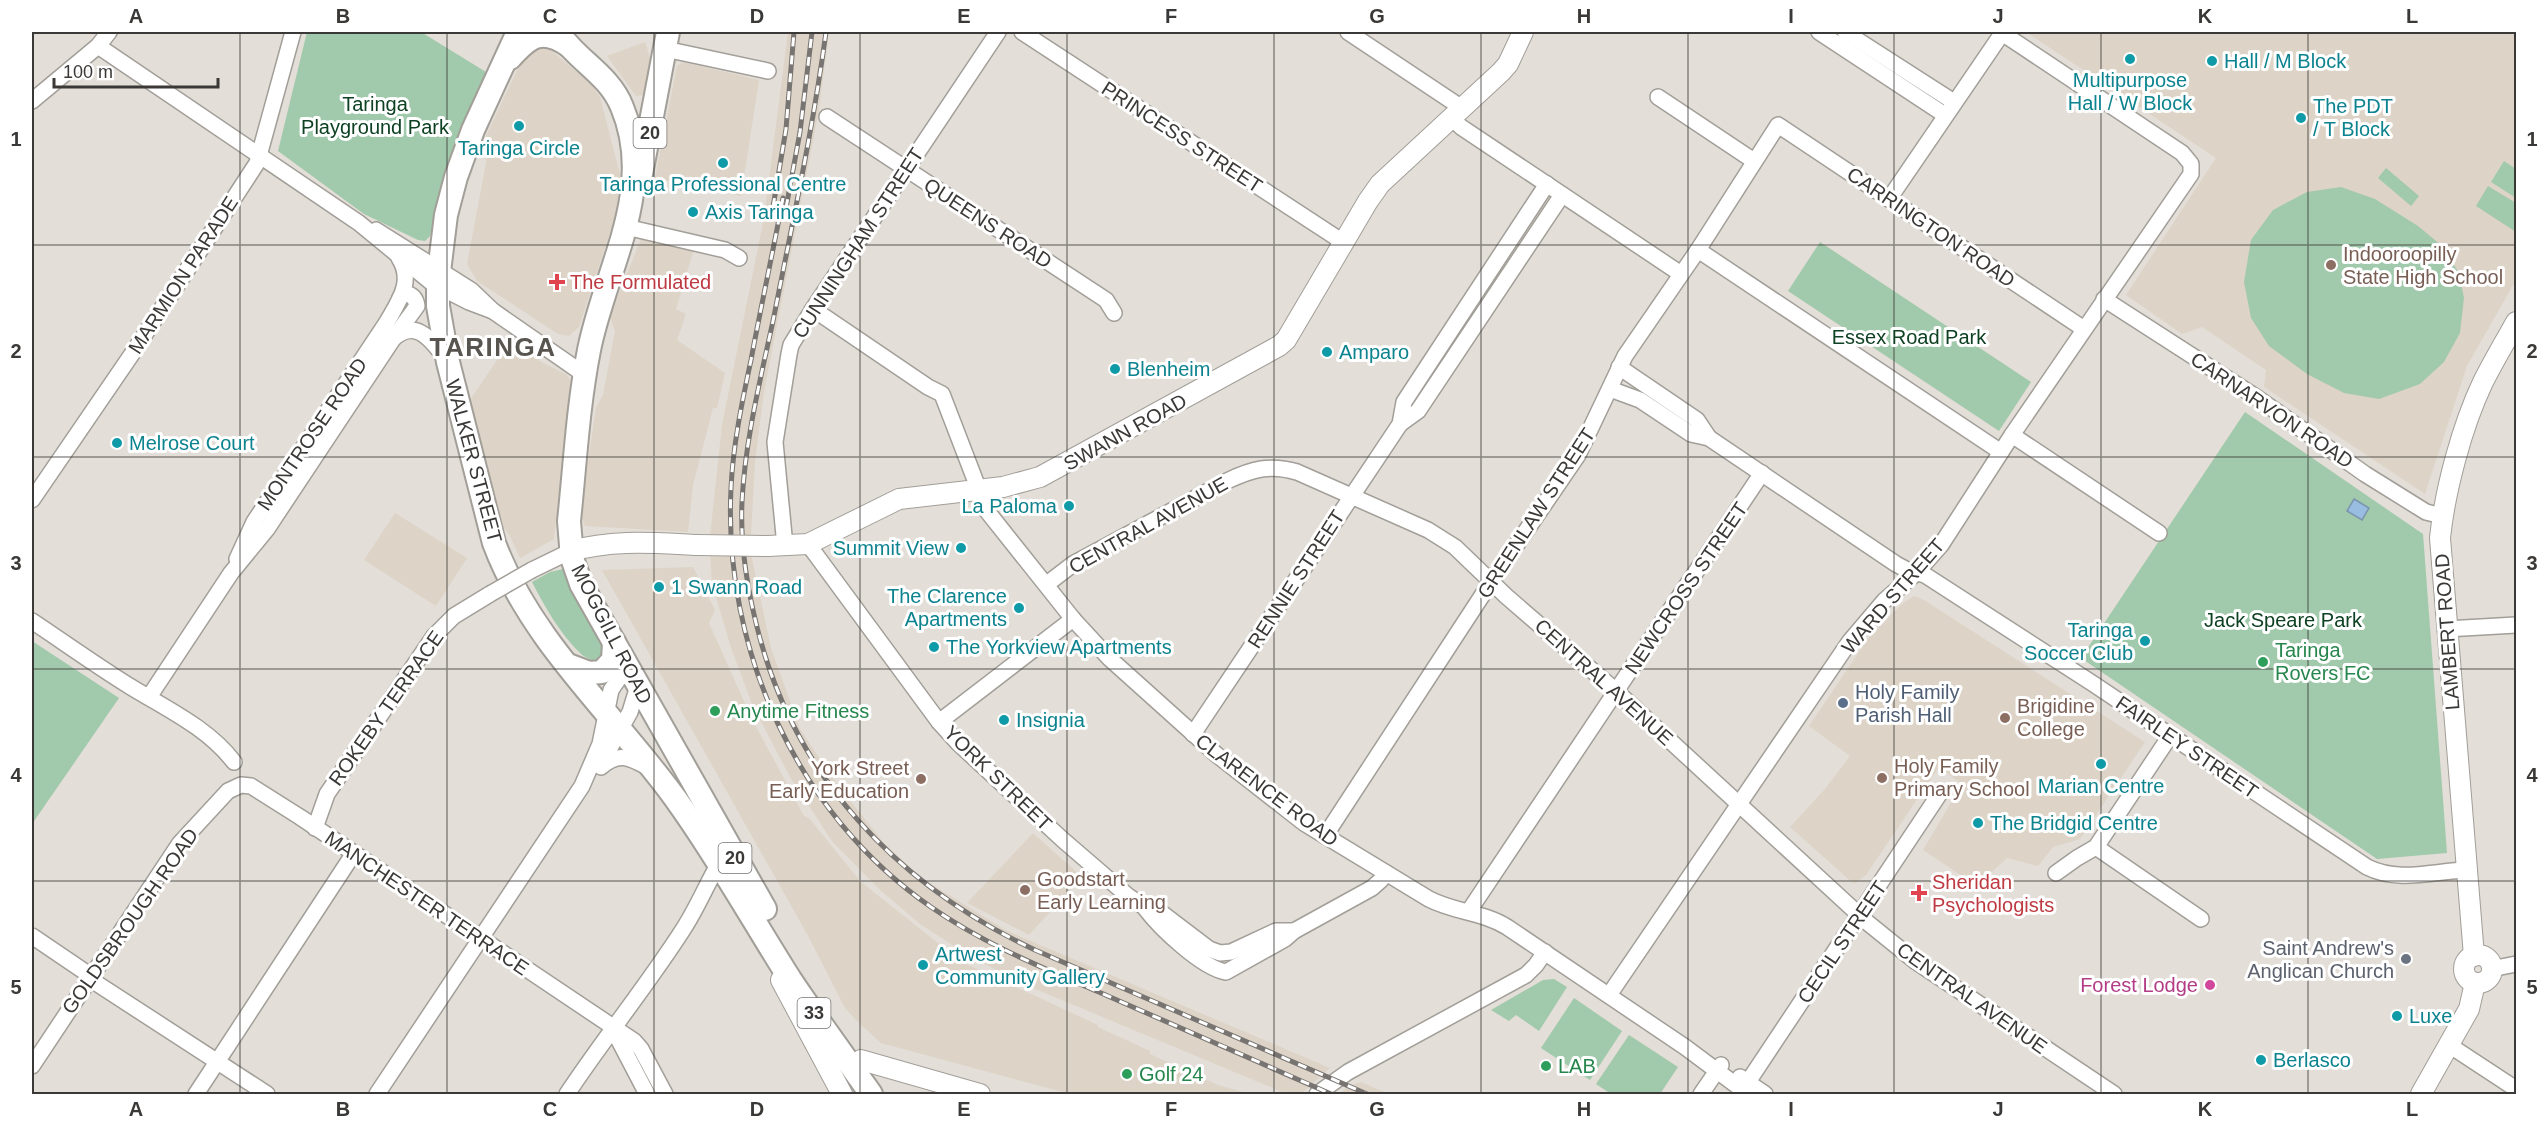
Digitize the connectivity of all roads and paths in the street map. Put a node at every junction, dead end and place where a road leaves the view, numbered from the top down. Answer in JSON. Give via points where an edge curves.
{"nodes":[{"id":1,"x":109,"y":32,"type":"edge"},
{"id":2,"x":293,"y":32,"type":"edge"},
{"id":3,"x":518,"y":32,"type":"edge"},
{"id":4,"x":998,"y":32,"type":"edge"},
{"id":5,"x":1022,"y":32,"type":"edge"},
{"id":6,"x":1348,"y":32,"type":"edge"},
{"id":7,"x":1523,"y":32,"type":"edge"},
{"id":8,"x":1819,"y":32,"type":"edge"},
{"id":9,"x":1845,"y":32,"type":"edge"},
{"id":10,"x":2002,"y":32,"type":"edge"},
{"id":11,"x":563,"y":38,"type":"edge"},
{"id":12,"x":666,"y":40,"type":"edge"},
{"id":13,"x":98,"y":46,"type":"junction"},
{"id":14,"x":501,"y":69,"type":"junction"},
{"id":15,"x":768,"y":70,"type":"dead end"},
{"id":16,"x":1658,"y":97,"type":"dead end"},
{"id":17,"x":32,"y":101,"type":"edge"},
{"id":18,"x":1949,"y":109,"type":"junction"},
{"id":19,"x":1457,"y":113,"type":"junction"},
{"id":20,"x":827,"y":117,"type":"dead end"},
{"id":21,"x":1778,"y":125,"type":"joint"},
{"id":22,"x":260,"y":157,"type":"junction"},
{"id":23,"x":1754,"y":161,"type":"junction"},
{"id":24,"x":906,"y":169,"type":"junction"},
{"id":25,"x":1548,"y":184,"type":"junction"},
{"id":26,"x":1562,"y":195,"type":"junction"},
{"id":27,"x":1889,"y":199,"type":"junction"},
{"id":28,"x":629,"y":218,"type":"junction"},
{"id":29,"x":359,"y":224,"type":"junction"},
{"id":30,"x":1343,"y":242,"type":"junction"},
{"id":31,"x":1698,"y":250,"type":"junction"},
{"id":32,"x":397,"y":256,"type":"junction"},
{"id":33,"x":739,"y":258,"type":"dead end"},
{"id":34,"x":1682,"y":274,"type":"junction"},
{"id":35,"x":438,"y":278,"type":"junction"},
{"id":36,"x":400,"y":298,"type":"junction"},
{"id":37,"x":2104,"y":299,"type":"junction"},
{"id":38,"x":813,"y":309,"type":"junction"},
{"id":39,"x":1114,"y":313,"type":"dead end"},
{"id":40,"x":2517,"y":322,"type":"edge"},
{"id":41,"x":2084,"y":329,"type":"junction"},
{"id":42,"x":390,"y":344,"type":"junction"},
{"id":43,"x":448,"y":362,"type":"junction"},
{"id":44,"x":1619,"y":367,"type":"junction"},
{"id":45,"x":585,"y":375,"type":"junction"},
{"id":46,"x":1610,"y":389,"type":"junction"},
{"id":47,"x":1400,"y":424,"type":"junction"},
{"id":48,"x":2012,"y":435,"type":"junction"},
{"id":49,"x":1709,"y":438,"type":"junction"},
{"id":50,"x":2001,"y":452,"type":"junction"},
{"id":51,"x":1762,"y":473,"type":"junction"},
{"id":52,"x":978,"y":489,"type":"junction"},
{"id":53,"x":1352,"y":496,"type":"junction"},
{"id":54,"x":32,"y":500,"type":"edge"},
{"id":55,"x":2442,"y":516,"type":"junction"},
{"id":56,"x":2159,"y":533,"type":"dead end"},
{"id":57,"x":808,"y":544,"type":"junction"},
{"id":58,"x":777,"y":546,"type":"junction"},
{"id":59,"x":571,"y":551,"type":"junction"},
{"id":60,"x":231,"y":573,"type":"junction"},
{"id":61,"x":1916,"y":573,"type":"junction"},
{"id":62,"x":1492,"y":581,"type":"junction"},
{"id":63,"x":1047,"y":584,"type":"junction"},
{"id":64,"x":1073,"y":619,"type":"junction"},
{"id":65,"x":32,"y":621,"type":"edge"},
{"id":66,"x":2517,"y":625,"type":"edge"},
{"id":67,"x":2446,"y":629,"type":"junction"},
{"id":68,"x":614,"y":642,"type":"junction"},
{"id":69,"x":568,"y":665,"type":"junction"},
{"id":70,"x":634,"y":681,"type":"junction"},
{"id":71,"x":1616,"y":691,"type":"junction"},
{"id":72,"x":149,"y":697,"type":"junction"},
{"id":73,"x":613,"y":722,"type":"junction"},
{"id":74,"x":939,"y":722,"type":"junction"},
{"id":75,"x":1193,"y":734,"type":"junction"},
{"id":76,"x":2170,"y":736,"type":"junction"},
{"id":77,"x":234,"y":762,"type":"dead end"},
{"id":78,"x":652,"y":770,"type":"junction"},
{"id":79,"x":596,"y":771,"type":"junction"},
{"id":80,"x":238,"y":785,"type":"joint"},
{"id":81,"x":582,"y":786,"type":"junction"},
{"id":82,"x":1941,"y":793,"type":"dead end"},
{"id":83,"x":1738,"y":804,"type":"junction"},
{"id":84,"x":315,"y":828,"type":"junction"},
{"id":85,"x":1325,"y":836,"type":"junction"},
{"id":86,"x":2096,"y":847,"type":"junction"},
{"id":87,"x":354,"y":853,"type":"junction"},
{"id":88,"x":719,"y":863,"type":"junction"},
{"id":89,"x":2467,"y":870,"type":"junction"},
{"id":90,"x":1386,"y":873,"type":"junction"},
{"id":91,"x":2056,"y":873,"type":"dead end"},
{"id":92,"x":1469,"y":911,"type":"junction"},
{"id":93,"x":1860,"y":915,"type":"junction"},
{"id":94,"x":2200,"y":919,"type":"dead end"},
{"id":95,"x":760,"y":929,"type":"junction"},
{"id":96,"x":32,"y":936,"type":"edge"},
{"id":97,"x":481,"y":938,"type":"junction"},
{"id":98,"x":1545,"y":952,"type":"junction"},
{"id":99,"x":2474,"y":956,"type":"junction"},
{"id":100,"x":2517,"y":964,"type":"edge"},
{"id":101,"x":2491,"y":969,"type":"junction"},
{"id":102,"x":90,"y":978,"type":"junction"},
{"id":103,"x":2475,"y":983,"type":"junction"},
{"id":104,"x":1609,"y":995,"type":"junction"},
{"id":105,"x":613,"y":1029,"type":"junction"},
{"id":106,"x":840,"y":1033,"type":"joint"},
{"id":107,"x":2449,"y":1045,"type":"junction"},
{"id":108,"x":861,"y":1060,"type":"junction"},
{"id":109,"x":218,"y":1062,"type":"junction"},
{"id":110,"x":32,"y":1066,"type":"edge"},
{"id":111,"x":1719,"y":1069,"type":"junction"},
{"id":112,"x":1746,"y":1089,"type":"edge"},
{"id":113,"x":2517,"y":1089,"type":"edge"},
{"id":114,"x":196,"y":1095,"type":"edge"},
{"id":115,"x":267,"y":1095,"type":"edge"},
{"id":116,"x":377,"y":1095,"type":"edge"},
{"id":117,"x":567,"y":1095,"type":"edge"},
{"id":118,"x":647,"y":1095,"type":"edge"},
{"id":119,"x":665,"y":1095,"type":"edge"},
{"id":120,"x":842,"y":1095,"type":"edge"},
{"id":121,"x":871,"y":1095,"type":"edge"},
{"id":122,"x":889,"y":1095,"type":"edge"},
{"id":123,"x":980,"y":1095,"type":"edge"},
{"id":124,"x":1317,"y":1095,"type":"edge"},
{"id":125,"x":1701,"y":1095,"type":"edge"},
{"id":126,"x":1765,"y":1095,"type":"edge"},
{"id":127,"x":2114,"y":1095,"type":"edge"},
{"id":128,"x":2421,"y":1095,"type":"edge"}],
"edges":[{"from":1,"to":13,"type":"street"},
{"from":2,"to":22,"type":"street","name":"MARMION PARADE"},
{"from":3,"to":14,"type":"highway","number":"20"},
{"from":4,"to":24,"type":"street","name":"CUNNINGHAM STREET"},
{"from":5,"to":30,"type":"street","name":"PRINCESS STREET"},
{"from":6,"to":19,"type":"street"},
{"from":7,"to":19,"type":"main road","name":"SWANN ROAD","via":[[1508,64]]},
{"from":8,"to":18,"type":"street"},
{"from":9,"to":18,"type":"street"},
{"from":10,"to":18,"type":"street"},
{"from":10,"to":37,"type":"street","name":"WARD STREET","via":[[2182,153],[2191,164],[2186,183]]},
{"from":11,"to":14,"type":"highway","via":[[534,36]]},
{"from":11,"to":28,"type":"highway","name":"MOGGILL ROAD","number":"20","via":[[608,82],[623,108],[633,162]]},
{"from":12,"to":15,"type":"street"},
{"from":12,"to":28,"type":"highway","number":"20","via":[[647,148]]},
{"from":13,"to":17,"type":"street"},
{"from":13,"to":22,"type":"street"},
{"from":14,"to":35,"type":"highway","name":"WALKER STREET","number":"20","via":[[456,177],[446,215]]},
{"from":16,"to":23,"type":"street"},
{"from":18,"to":27,"type":"street"},
{"from":19,"to":25,"type":"street","via":[[1461,127]]},
{"from":19,"to":30,"type":"main road","name":"SWANN ROAD","via":[[1380,184]]},
{"from":20,"to":24,"type":"street","name":"QUEENS ROAD"},
{"from":21,"to":23,"type":"street","name":"GREENLAW STREET"},
{"from":21,"to":27,"type":"street","name":"CARRINGTON ROAD"},
{"from":22,"to":29,"type":"street"},
{"from":22,"to":54,"type":"street","name":"MARMION PARADE"},
{"from":23,"to":31,"type":"street","name":"GREENLAW STREET"},
{"from":24,"to":38,"type":"street","name":"CUNNINGHAM STREET"},
{"from":24,"to":39,"type":"street","name":"QUEENS ROAD","via":[[1106,300]]},
{"from":25,"to":26,"type":"street"},
{"from":25,"to":47,"type":"street","name":"RENNIE STREET","via":[[1404,402]]},
{"from":26,"to":34,"type":"street"},
{"from":26,"to":47,"type":"street","name":"RENNIE STREET","via":[[1418,411]]},
{"from":27,"to":41,"type":"street","name":"CARRINGTON ROAD"},
{"from":28,"to":33,"type":"street"},
{"from":28,"to":45,"type":"highway","name":"MOGGILL ROAD","number":"20"},
{"from":29,"to":32,"type":"street"},
{"from":29,"to":35,"type":"street","via":[[383,234]]},
{"from":30,"to":52,"type":"main road","name":"SWANN ROAD","via":[[1279,346],[1054,471],[1018,484]]},
{"from":31,"to":34,"type":"street","name":"GREENLAW STREET"},
{"from":31,"to":50,"type":"street"},
{"from":32,"to":35,"type":"street"},
{"from":32,"to":36,"type":"street","name":"MONTROSE ROAD","via":[[406,279]]},
{"from":34,"to":44,"type":"street","name":"GREENLAW STREET"},
{"from":35,"to":43,"type":"highway","name":"WALKER STREET","number":"20"},
{"from":35,"to":45,"type":"street"},
{"from":36,"to":42,"type":"street","name":"MONTROSE ROAD","via":[[410,294],[417,306]]},
{"from":36,"to":60,"type":"street","name":"MONTROSE ROAD","via":[[254,522]]},
{"from":37,"to":41,"type":"street","name":"WARD STREET"},
{"from":37,"to":55,"type":"street","name":"CARNARVON ROAD","via":[[2365,474],[2426,512]]},
{"from":38,"to":52,"type":"street","name":"CLARENCE ROAD","via":[[942,394]]},
{"from":38,"to":58,"type":"street","name":"CUNNINGHAM STREET","via":[[789,354],[775,441]]},
{"from":40,"to":55,"type":"main road","name":"LAMBERT ROAD","via":[[2478,393]]},
{"from":41,"to":48,"type":"street","name":"WARD STREET"},
{"from":42,"to":43,"type":"street","name":"MONTROSE ROAD","via":[[401,333],[417,331]]},
{"from":42,"to":60,"type":"street","name":"MONTROSE ROAD","via":[[267,529]]},
{"from":43,"to":69,"type":"highway","name":"WALKER STREET","number":"20","via":[[498,556],[530,616]]},
{"from":44,"to":46,"type":"street","name":"GREENLAW STREET"},
{"from":44,"to":49,"type":"street","name":"FAIRLEY STREET","via":[[1698,420]]},
{"from":45,"to":59,"type":"highway","name":"MOGGILL ROAD","number":"20","via":[[569,522]]},
{"from":46,"to":49,"type":"street","name":"FAIRLEY STREET","via":[[1640,400],[1691,434]]},
{"from":46,"to":62,"type":"street","name":"GREENLAW STREET","via":[[1578,455]]},
{"from":47,"to":53,"type":"street","name":"RENNIE STREET"},
{"from":48,"to":50,"type":"street","name":"WARD STREET"},
{"from":48,"to":56,"type":"street"},
{"from":49,"to":51,"type":"street","name":"FAIRLEY STREET"},
{"from":50,"to":61,"type":"street","name":"WARD STREET","via":[[1941,545]]},
{"from":51,"to":61,"type":"street","name":"FAIRLEY STREET","via":[[1896,564]]},
{"from":51,"to":71,"type":"street","name":"NEWCROSS STREET"},
{"from":52,"to":57,"type":"main road","name":"SWANN ROAD","via":[[899,499]]},
{"from":52,"to":63,"type":"street","name":"CLARENCE ROAD","via":[[987,512]]},
{"from":53,"to":62,"type":"street","name":"CENTRAL AVENUE","via":[[1445,539]]},
{"from":53,"to":63,"type":"street","name":"CENTRAL AVENUE","via":[[1286,469],[1269,466],[1252,470],[1073,564]]},
{"from":53,"to":75,"type":"street","name":"RENNIE STREET"},
{"from":55,"to":67,"type":"main road","name":"LAMBERT ROAD"},
{"from":57,"to":58,"type":"main road","name":"SWANN ROAD"},
{"from":57,"to":74,"type":"street","name":"YORK STREET"},
{"from":58,"to":59,"type":"main road","name":"SWANN ROAD","bridge":true,"via":[[620,542]]},
{"from":59,"to":68,"type":"highway","name":"MOGGILL ROAD","number":"20","via":[[581,584]]},
{"from":59,"to":84,"type":"street","name":"ROKEBY TERRACE","bridge":true,"via":[[454,616],[434,636],[327,794]]},
{"from":60,"to":72,"type":"street","name":"MONTROSE ROAD"},
{"from":61,"to":76,"type":"street","name":"FAIRLEY STREET","via":[[1925,575]]},
{"from":61,"to":83,"type":"street","name":"WARD STREET","via":[[1859,629]]},
{"from":62,"to":71,"type":"street","name":"CENTRAL AVENUE"},
{"from":62,"to":85,"type":"street","name":"GREENLAW STREET"},
{"from":63,"to":64,"type":"street","name":"CLARENCE ROAD"},
{"from":64,"to":74,"type":"street"},
{"from":64,"to":75,"type":"street","name":"CLARENCE ROAD","via":[[1109,658]]},
{"from":65,"to":72,"type":"street"},
{"from":66,"to":67,"type":"street"},
{"from":67,"to":89,"type":"main road","name":"LAMBERT ROAD"},
{"from":68,"to":69,"type":"highway","via":[[612,660],[602,672],[589,673]]},
{"from":68,"to":70,"type":"highway","name":"MOGGILL ROAD","number":"20"},
{"from":69,"to":73,"type":"highway","name":"MOGGILL ROAD","number":"20"},
{"from":70,"to":73,"type":"street","via":[[633,706]]},
{"from":70,"to":73,"type":"street","via":[[623,676],[614,684]]},
{"from":70,"to":106,"type":"highway","name":"MOGGILL ROAD","number":"20"},
{"from":71,"to":83,"type":"street","name":"CENTRAL AVENUE"},
{"from":71,"to":92,"type":"street","name":"NEWCROSS STREET"},
{"from":72,"to":77,"type":"street","via":[[215,742]]},
{"from":73,"to":78,"type":"highway","name":"MOGGILL ROAD","number":"20"},
{"from":73,"to":79,"type":"street"},
{"from":73,"to":81,"type":"street"},
{"from":74,"to":90,"type":"street","name":"YORK STREET","via":[[1063,840],[1219,971],[1233,970],[1372,888]]},
{"from":75,"to":85,"type":"street","name":"CLARENCE ROAD"},
{"from":76,"to":86,"type":"street"},
{"from":76,"to":89,"type":"street","name":"FAIRLEY STREET","via":[[2373,870],[2405,876]]},
{"from":78,"to":79,"type":"street","via":[[622,756]]},
{"from":78,"to":88,"type":"highway","name":"MOGGILL ROAD","number":"20"},
{"from":79,"to":81,"type":"street"},
{"from":80,"to":84,"type":"street","name":"MANCHESTER TERRACE","via":[[251,786]]},
{"from":80,"to":102,"type":"street","name":"GOLDSBROUGH ROAD","via":[[180,843]]},
{"from":81,"to":97,"type":"street"},
{"from":82,"to":93,"type":"street","name":"CECIL STREET"},
{"from":83,"to":93,"type":"street","name":"CENTRAL AVENUE"},
{"from":83,"to":104,"type":"street","name":"WARD STREET"},
{"from":84,"to":87,"type":"street","name":"MANCHESTER TERRACE"},
{"from":85,"to":90,"type":"street","name":"CLARENCE ROAD"},
{"from":86,"to":91,"type":"street"},
{"from":86,"to":94,"type":"street"},
{"from":87,"to":97,"type":"street","name":"MANCHESTER TERRACE"},
{"from":87,"to":109,"type":"street"},
{"from":88,"to":95,"type":"highway","name":"MOGGILL ROAD","number":"20"},
{"from":88,"to":105,"type":"street","via":[[685,927]]},
{"from":89,"to":99,"type":"main road","name":"LAMBERT ROAD"},
{"from":90,"to":92,"type":"street","name":"CLARENCE ROAD","via":[[1433,901]]},
{"from":92,"to":98,"type":"street","name":"CLARENCE ROAD","via":[[1501,923]]},
{"from":93,"to":112,"type":"street","name":"CECIL STREET"},
{"from":93,"to":127,"type":"street","name":"CENTRAL AVENUE","via":[[1915,961]]},
{"from":95,"to":120,"type":"main road","name":"MOGGILL ROAD","number":"20","via":[[777,973]]},
{"from":95,"to":121,"type":"highway","name":"MOGGILL ROAD","number":"33"},
{"from":96,"to":102,"type":"street"},
{"from":97,"to":105,"type":"street","name":"MANCHESTER TERRACE"},
{"from":97,"to":116,"type":"street"},
{"from":98,"to":104,"type":"street","name":"CLARENCE ROAD"},
{"from":98,"to":124,"type":"street","via":[[1526,975],[1348,1072]]},
{"from":99,"to":101,"type":"main road","via":[[2486,958]]},
{"from":99,"to":103,"type":"main road","via":[[2466,962],[2464,970],[2467,979]]},
{"from":100,"to":101,"type":"street"},
{"from":101,"to":103,"type":"main road","via":[[2488,978]]},
{"from":102,"to":109,"type":"street"},
{"from":102,"to":110,"type":"street","name":"GOLDSBROUGH ROAD"},
{"from":103,"to":107,"type":"main road","via":[[2469,1009]]},
{"from":104,"to":111,"type":"street","name":"CLARENCE ROAD","via":[[1685,1047],[1703,1054]]},
{"from":105,"to":117,"type":"street"},
{"from":105,"to":118,"type":"street","name":"MANCHESTER TERRACE"},
{"from":105,"to":119,"type":"street","name":"MANCHESTER TERRACE","via":[[637,1043]]},
{"from":106,"to":108,"type":"highway","name":"MOGGILL ROAD","number":"33"},
{"from":107,"to":113,"type":"street"},
{"from":107,"to":128,"type":"main road"},
{"from":108,"to":122,"type":"highway","name":"MOGGILL ROAD","number":"33"},
{"from":108,"to":123,"type":"main road"},
{"from":109,"to":114,"type":"street"},
{"from":109,"to":115,"type":"street"},
{"from":111,"to":112,"type":"street","name":"CLARENCE ROAD"},
{"from":111,"to":125,"type":"street"},
{"from":112,"to":126,"type":"street","name":"CLARENCE ROAD"}]}
